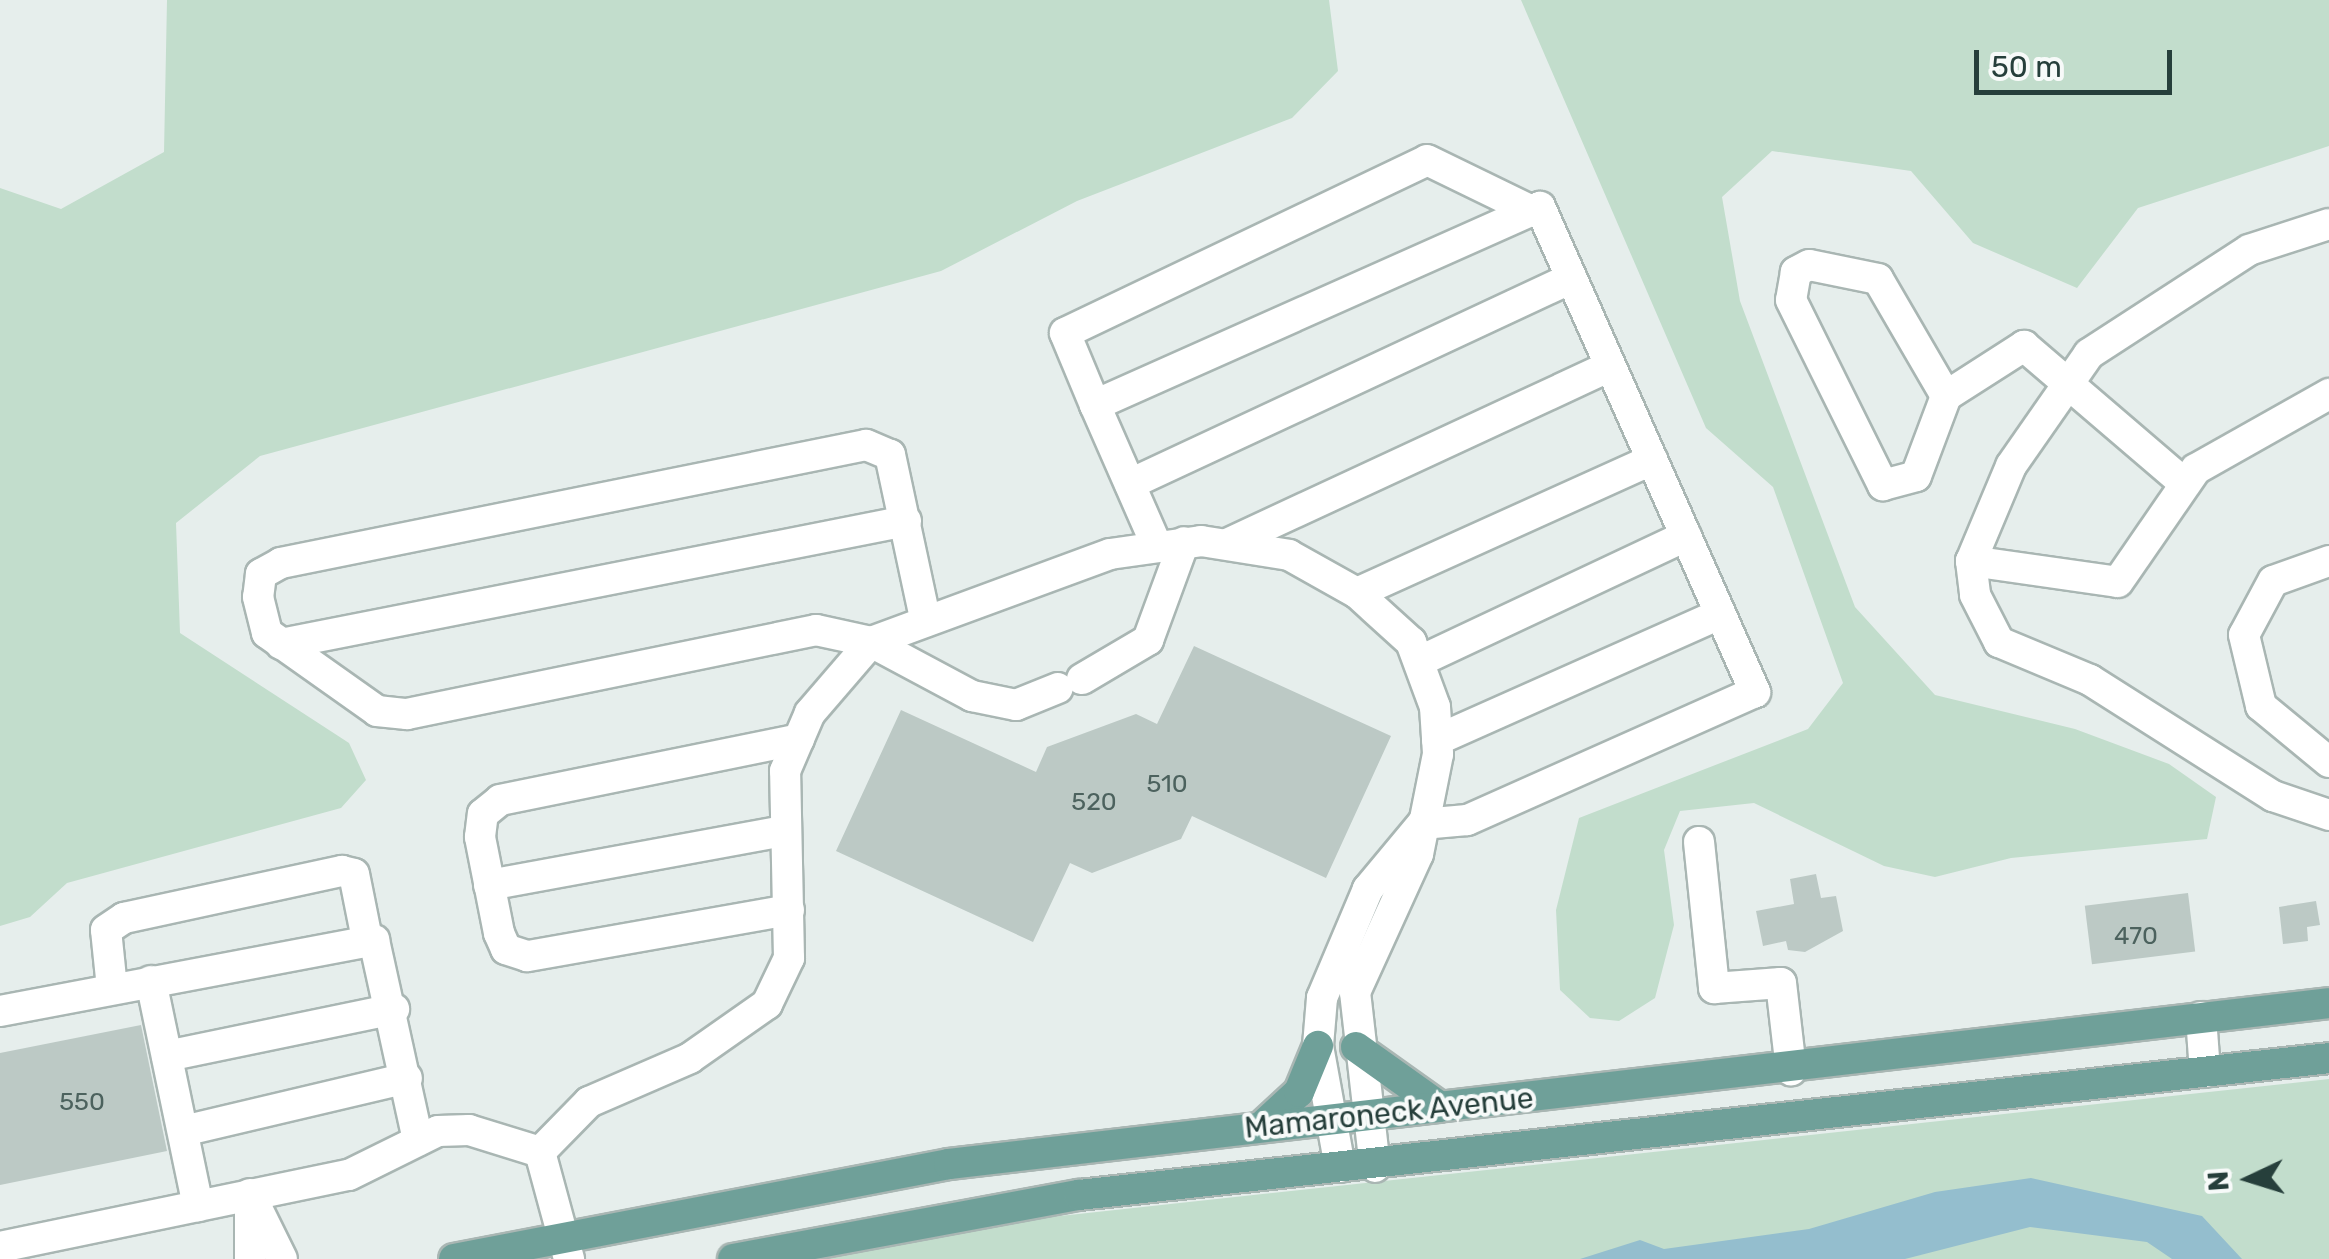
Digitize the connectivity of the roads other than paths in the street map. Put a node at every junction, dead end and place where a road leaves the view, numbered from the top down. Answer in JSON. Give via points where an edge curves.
{"nodes":[{"id":1,"x":1524,"y":207,"type":"junction"},
{"id":2,"x":2329,"y":224,"type":"edge"},
{"id":3,"x":1571,"y":278,"type":"junction"},
{"id":4,"x":1610,"y":366,"type":"junction"},
{"id":5,"x":2070,"y":380,"type":"junction"},
{"id":6,"x":2329,"y":394,"type":"edge"},
{"id":7,"x":1946,"y":396,"type":"junction"},
{"id":8,"x":1095,"y":405,"type":"junction"},
{"id":9,"x":1652,"y":460,"type":"junction"},
{"id":10,"x":1130,"y":484,"type":"junction"},
{"id":11,"x":2185,"y":484,"type":"junction"},
{"id":12,"x":906,"y":521,"type":"junction"},
{"id":13,"x":1686,"y":536,"type":"junction"},
{"id":14,"x":1170,"y":543,"type":"junction"},
{"id":15,"x":1229,"y":543,"type":"junction"},
{"id":16,"x":2329,"y":561,"type":"edge"},
{"id":17,"x":1971,"y":562,"type":"junction"},
{"id":18,"x":1357,"y":593,"type":"junction"},
{"id":19,"x":1720,"y":614,"type":"junction"},
{"id":20,"x":925,"y":618,"type":"junction"},
{"id":21,"x":872,"y":642,"type":"junction"},
{"id":22,"x":281,"y":644,"type":"junction"},
{"id":23,"x":1420,"y":661,"type":"junction"},
{"id":24,"x":799,"y":739,"type":"junction"},
{"id":25,"x":1437,"y":740,"type":"junction"},
{"id":26,"x":2329,"y":762,"type":"edge"},
{"id":27,"x":2329,"y":815,"type":"edge"},
{"id":28,"x":1422,"y":824,"type":"junction"},
{"id":29,"x":782,"y":831,"type":"junction"},
{"id":30,"x":1699,"y":842,"type":"dead end"},
{"id":31,"x":489,"y":885,"type":"junction"},
{"id":32,"x":789,"y":910,"type":"junction"},
{"id":33,"x":367,"y":939,"type":"junction"},
{"id":34,"x":151,"y":980,"type":"junction"},
{"id":35,"x":112,"y":988,"type":"junction"},
{"id":36,"x":2329,"y":1003,"type":"edge"},
{"id":37,"x":394,"y":1008,"type":"junction"},
{"id":38,"x":0,"y":1011,"type":"edge"},
{"id":39,"x":2202,"y":1018,"type":"junction"},
{"id":40,"x":1318,"y":1046,"type":"junction"},
{"id":41,"x":1356,"y":1046,"type":"junction"},
{"id":42,"x":167,"y":1056,"type":"junction"},
{"id":43,"x":2329,"y":1058,"type":"edge"},
{"id":44,"x":1791,"y":1070,"type":"junction"},
{"id":45,"x":2205,"y":1072,"type":"junction"},
{"id":46,"x":408,"y":1078,"type":"junction"},
{"id":47,"x":1440,"y":1107,"type":"junction"},
{"id":48,"x":1368,"y":1115,"type":"junction"},
{"id":49,"x":1332,"y":1119,"type":"junction"},
{"id":50,"x":1262,"y":1126,"type":"junction"},
{"id":51,"x":182,"y":1131,"type":"junction"},
{"id":52,"x":418,"y":1140,"type":"junction"},
{"id":53,"x":540,"y":1152,"type":"junction"},
{"id":54,"x":1374,"y":1166,"type":"junction"},
{"id":55,"x":1340,"y":1167,"type":"junction"},
{"id":56,"x":250,"y":1194,"type":"junction"},
{"id":57,"x":198,"y":1206,"type":"junction"},
{"id":58,"x":0,"y":1247,"type":"edge"},
{"id":59,"x":566,"y":1249,"type":"edge"},
{"id":60,"x":250,"y":1259,"type":"edge"},
{"id":61,"x":282,"y":1259,"type":"edge"},
{"id":62,"x":454,"y":1259,"type":"edge"},
{"id":63,"x":733,"y":1259,"type":"edge"}],
"edges":[{"from":1,"to":3,"type":"street","via":[[1540,207]]},
{"from":1,"to":8,"type":"street"},
{"from":1,"to":8,"type":"street","via":[[1427,160],[1065,333]]},
{"from":2,"to":5,"type":"street","via":[[2250,250],[2184,287],[2089,354]]},
{"from":3,"to":4,"type":"street"},
{"from":3,"to":10,"type":"street"},
{"from":4,"to":9,"type":"street"},
{"from":4,"to":15,"type":"street"},
{"from":5,"to":7,"type":"street","via":[[2024,346]]},
{"from":5,"to":11,"type":"street"},
{"from":5,"to":17,"type":"street","via":[[2011,466]]},
{"from":6,"to":11,"type":"street","via":[[2260,425]]},
{"from":7,"to":7,"type":"street","via":[[1916,476],[1882,486],[1791,300],[1796,272],[1809,265],[1878,279]]},
{"from":8,"to":10,"type":"street"},
{"from":9,"to":13,"type":"street"},
{"from":9,"to":18,"type":"street"},
{"from":10,"to":14,"type":"street"},
{"from":11,"to":17,"type":"street","via":[[2118,582]]},
{"from":12,"to":20,"type":"street"},
{"from":12,"to":22,"type":"street"},
{"from":12,"to":22,"type":"street","via":[[890,455],[879,446],[843,446],[281,563],[261,574],[258,597],[267,633]]},
{"from":13,"to":19,"type":"street"},
{"from":13,"to":23,"type":"street"},
{"from":14,"to":15,"type":"street"},
{"from":14,"to":20,"type":"street"},
{"from":14,"to":21,"type":"street","via":[[1167,608],[1148,640],[1070,684],[1016,705],[972,696]]},
{"from":15,"to":18,"type":"street","via":[[1289,555]]},
{"from":16,"to":26,"type":"street","via":[[2272,581],[2244,635],[2261,706]]},
{"from":17,"to":27,"type":"street","via":[[1974,595],[1999,642],[2090,680],[2274,796]]},
{"from":18,"to":23,"type":"street"},
{"from":19,"to":25,"type":"street"},
{"from":19,"to":28,"type":"street","via":[[1754,692],[1467,820]]},
{"from":20,"to":21,"type":"street"},
{"from":21,"to":22,"type":"street","via":[[816,630],[408,714],[377,711]]},
{"from":21,"to":24,"type":"street"},
{"from":23,"to":25,"type":"street"},
{"from":24,"to":29,"type":"street","via":[[784,771]]},
{"from":24,"to":31,"type":"street","via":[[500,800],[484,814],[480,837]]},
{"from":25,"to":28,"type":"street"},
{"from":28,"to":40,"type":"street","via":[[1368,890],[1332,960]]},
{"from":28,"to":41,"type":"street","via":[[1411,878],[1362,965]]},
{"from":29,"to":31,"type":"street"},
{"from":29,"to":32,"type":"street"},
{"from":30,"to":44,"type":"street","via":[[1714,988],[1781,983]]},
{"from":31,"to":32,"type":"street","via":[[506,950],[527,956]]},
{"from":32,"to":53,"type":"street","via":[[789,958],[766,1004],[690,1058],[589,1102]]},
{"from":33,"to":34,"type":"street"},
{"from":33,"to":35,"type":"street","via":[[354,874],[342,871],[124,918],[106,930]]},
{"from":33,"to":37,"type":"street","via":[[382,948]]},
{"from":34,"to":35,"type":"street"},
{"from":34,"to":42,"type":"street"},
{"from":35,"to":38,"type":"street"},
{"from":36,"to":39,"type":"main road","name":"Mamaroneck Avenue"},
{"from":37,"to":42,"type":"street"},
{"from":37,"to":46,"type":"street"},
{"from":39,"to":44,"type":"main road","name":"Mamaroneck Avenue"},
{"from":39,"to":45,"type":"street"},
{"from":40,"to":49,"type":"street"},
{"from":40,"to":50,"type":"main road","via":[[1298,1092]]},
{"from":41,"to":47,"type":"main road"},
{"from":41,"to":48,"type":"street"},
{"from":42,"to":51,"type":"street"},
{"from":43,"to":45,"type":"main road","name":"Mamaroneck Avenue"},
{"from":44,"to":47,"type":"main road","name":"Mamaroneck Avenue"},
{"from":45,"to":54,"type":"main road","name":"Mamaroneck Avenue"},
{"from":46,"to":51,"type":"street"},
{"from":46,"to":52,"type":"street"},
{"from":47,"to":48,"type":"main road","name":"Mamaroneck Avenue"},
{"from":48,"to":49,"type":"main road","name":"Mamaroneck Avenue"},
{"from":48,"to":54,"type":"street"},
{"from":49,"to":50,"type":"main road","name":"Mamaroneck Avenue"},
{"from":49,"to":55,"type":"street"},
{"from":50,"to":59,"type":"main road","name":"Mamaroneck Avenue","via":[[949,1164]]},
{"from":51,"to":57,"type":"street"},
{"from":52,"to":53,"type":"street","via":[[469,1130]]},
{"from":52,"to":56,"type":"street","via":[[349,1175]]},
{"from":53,"to":59,"type":"street"},
{"from":54,"to":55,"type":"main road","name":"Mamaroneck Avenue"},
{"from":55,"to":63,"type":"main road","name":"Mamaroneck Avenue","via":[[1079,1195]]},
{"from":56,"to":57,"type":"street"},
{"from":56,"to":60,"type":"street"},
{"from":56,"to":61,"type":"street"},
{"from":57,"to":58,"type":"street"},
{"from":59,"to":62,"type":"main road","name":"Mamaroneck Avenue"}]}
